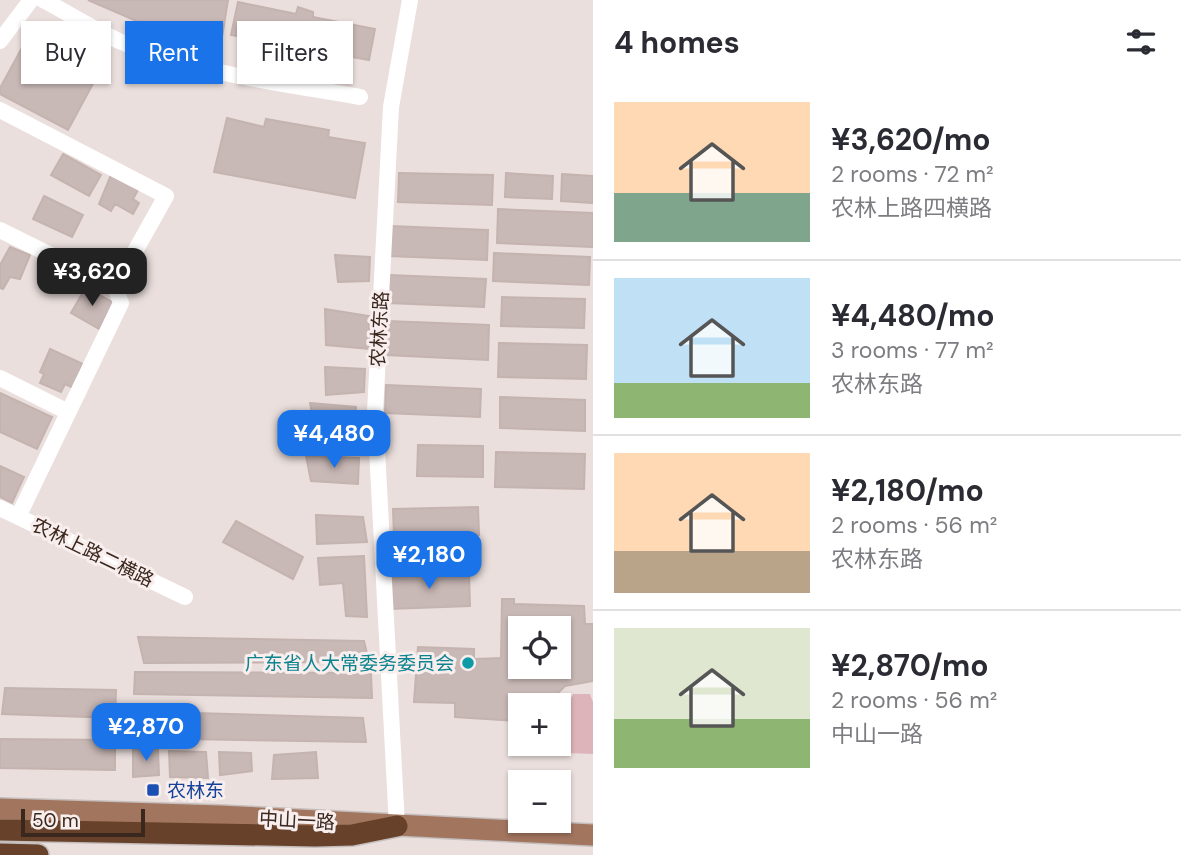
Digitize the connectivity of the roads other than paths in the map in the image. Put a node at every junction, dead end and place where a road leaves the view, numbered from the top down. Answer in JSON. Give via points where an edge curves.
{"nodes":[{"id":1,"x":31,"y":0,"type":"edge"},
{"id":2,"x":43,"y":0,"type":"edge"},
{"id":3,"x":405,"y":1,"type":"edge"},
{"id":4,"x":0,"y":41,"type":"edge"},
{"id":5,"x":360,"y":97,"type":"dead end"},
{"id":6,"x":0,"y":110,"type":"edge"},
{"id":7,"x":0,"y":230,"type":"edge"},
{"id":8,"x":115,"y":287,"type":"junction"},
{"id":9,"x":0,"y":379,"type":"edge"},
{"id":10,"x":68,"y":412,"type":"junction"},
{"id":11,"x":0,"y":508,"type":"edge"},
{"id":12,"x":18,"y":517,"type":"junction"},
{"id":13,"x":185,"y":597,"type":"dead end"},
{"id":14,"x":0,"y":809,"type":"edge"},
{"id":15,"x":397,"y":827,"type":"junction"},
{"id":16,"x":0,"y":830,"type":"edge"},
{"id":17,"x":593,"y":835,"type":"edge"},
{"id":18,"x":0,"y":854,"type":"edge"},
{"id":19,"x":38,"y":855,"type":"edge"}],
"edges":[{"from":1,"to":4,"type":"street"},
{"from":2,"to":5,"type":"street","via":[[119,40],[172,58],[254,79]]},
{"from":3,"to":15,"type":"street","name":"农林东路","via":[[391,107],[375,412]]},
{"from":6,"to":8,"type":"street","via":[[166,196]]},
{"from":7,"to":8,"type":"street"},
{"from":8,"to":10,"type":"street","via":[[121,303]]},
{"from":9,"to":10,"type":"street"},
{"from":10,"to":12,"type":"street"},
{"from":11,"to":12,"type":"street","name":"农林上路二横路"},
{"from":12,"to":13,"type":"street","name":"农林上路二横路"},
{"from":14,"to":15,"type":"main road","name":"中山一路","via":[[232,816]]},
{"from":15,"to":16,"type":"highway","via":[[352,835]]},
{"from":15,"to":17,"type":"main road","name":"中山一路"},
{"from":18,"to":19,"type":"highway"}]}
